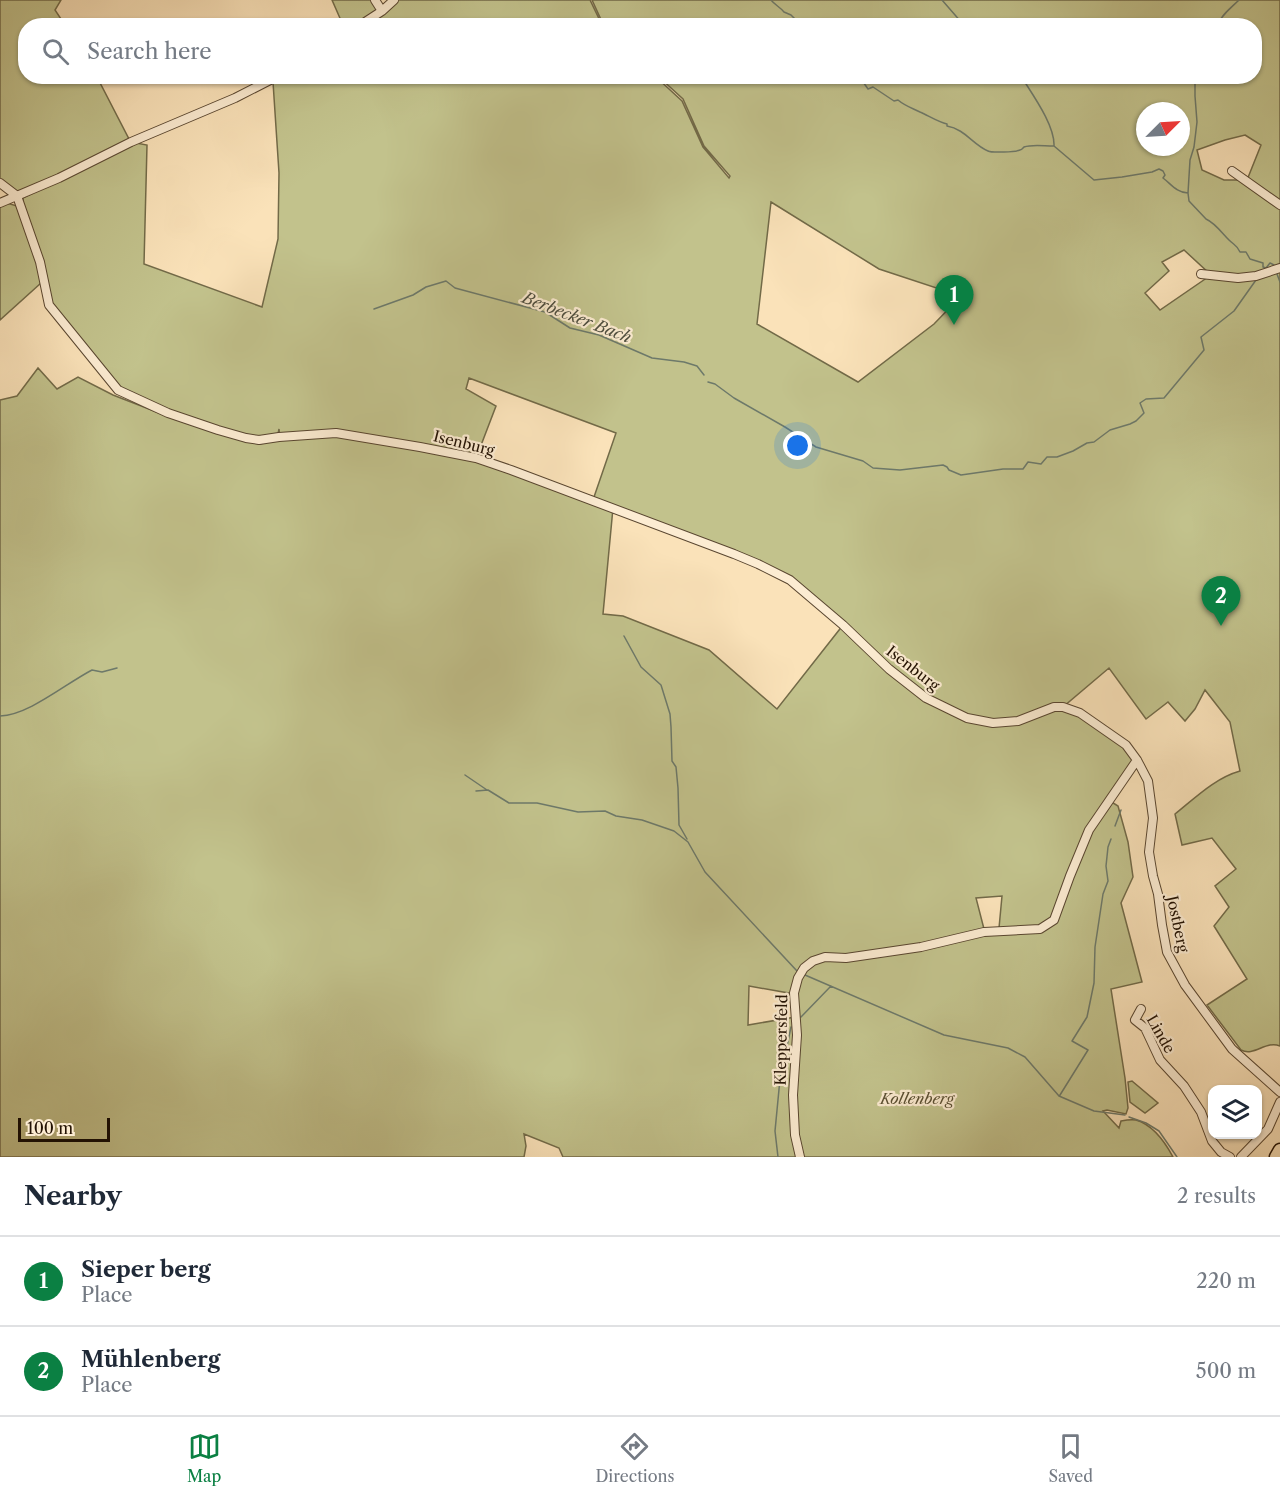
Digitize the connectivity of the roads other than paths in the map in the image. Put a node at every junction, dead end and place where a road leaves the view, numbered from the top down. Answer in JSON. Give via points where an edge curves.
{"nodes":[{"id":1,"x":375,"y":0,"type":"edge"},
{"id":2,"x":394,"y":0,"type":"edge"},
{"id":3,"x":382,"y":11,"type":"junction"},
{"id":4,"x":371,"y":18,"type":"edge"},
{"id":5,"x":262,"y":84,"type":"edge"},
{"id":6,"x":1232,"y":171,"type":"dead end"},
{"id":7,"x":0,"y":183,"type":"edge"},
{"id":8,"x":17,"y":196,"type":"junction"},
{"id":9,"x":0,"y":203,"type":"edge"},
{"id":10,"x":1280,"y":205,"type":"edge"},
{"id":11,"x":1280,"y":268,"type":"edge"},
{"id":12,"x":1201,"y":274,"type":"dead end"},
{"id":13,"x":967,"y":718,"type":"joint"},
{"id":14,"x":1137,"y":760,"type":"junction"},
{"id":15,"x":1141,"y":1009,"type":"dead end"},
{"id":16,"x":1280,"y":1092,"type":"edge"},
{"id":17,"x":1280,"y":1102,"type":"edge"},
{"id":18,"x":1280,"y":1150,"type":"edge"},
{"id":19,"x":800,"y":1157,"type":"edge"},
{"id":20,"x":1230,"y":1157,"type":"edge"},
{"id":21,"x":1241,"y":1157,"type":"edge"},
{"id":22,"x":1276,"y":1157,"type":"edge"}],
"edges":[{"from":1,"to":3,"type":"street"},
{"from":2,"to":3,"type":"street"},
{"from":3,"to":4,"type":"street"},
{"from":5,"to":8,"type":"street"},
{"from":6,"to":10,"type":"street"},
{"from":7,"to":8,"type":"street"},
{"from":8,"to":9,"type":"street"},
{"from":8,"to":13,"type":"street","name":"Isenburg","via":[[40,262],[49,305],[118,390],[168,413],[246,438],[336,433],[476,458],[661,526],[790,580],[926,699]]},
{"from":11,"to":12,"type":"street","via":[[1238,278]]},
{"from":13,"to":14,"type":"street","name":"Jostberg","via":[[993,723],[1018,721],[1063,707],[1080,713],[1126,746]]},
{"from":14,"to":16,"type":"street","name":"Jostberg","via":[[1148,782],[1153,818],[1149,852],[1167,952],[1185,985],[1232,1049]]},
{"from":14,"to":19,"type":"street","name":"Kleppersfeld","via":[[1089,830],[1054,920],[1040,929],[984,932],[921,948],[825,957],[804,968],[794,993],[797,1035],[793,1095]]},
{"from":15,"to":20,"type":"street","name":"Linde","via":[[1134,1020],[1146,1028],[1160,1060],[1201,1112],[1212,1141]]},
{"from":17,"to":21,"type":"street","via":[[1268,1129]]},
{"from":18,"to":22,"type":"main road"}]}
